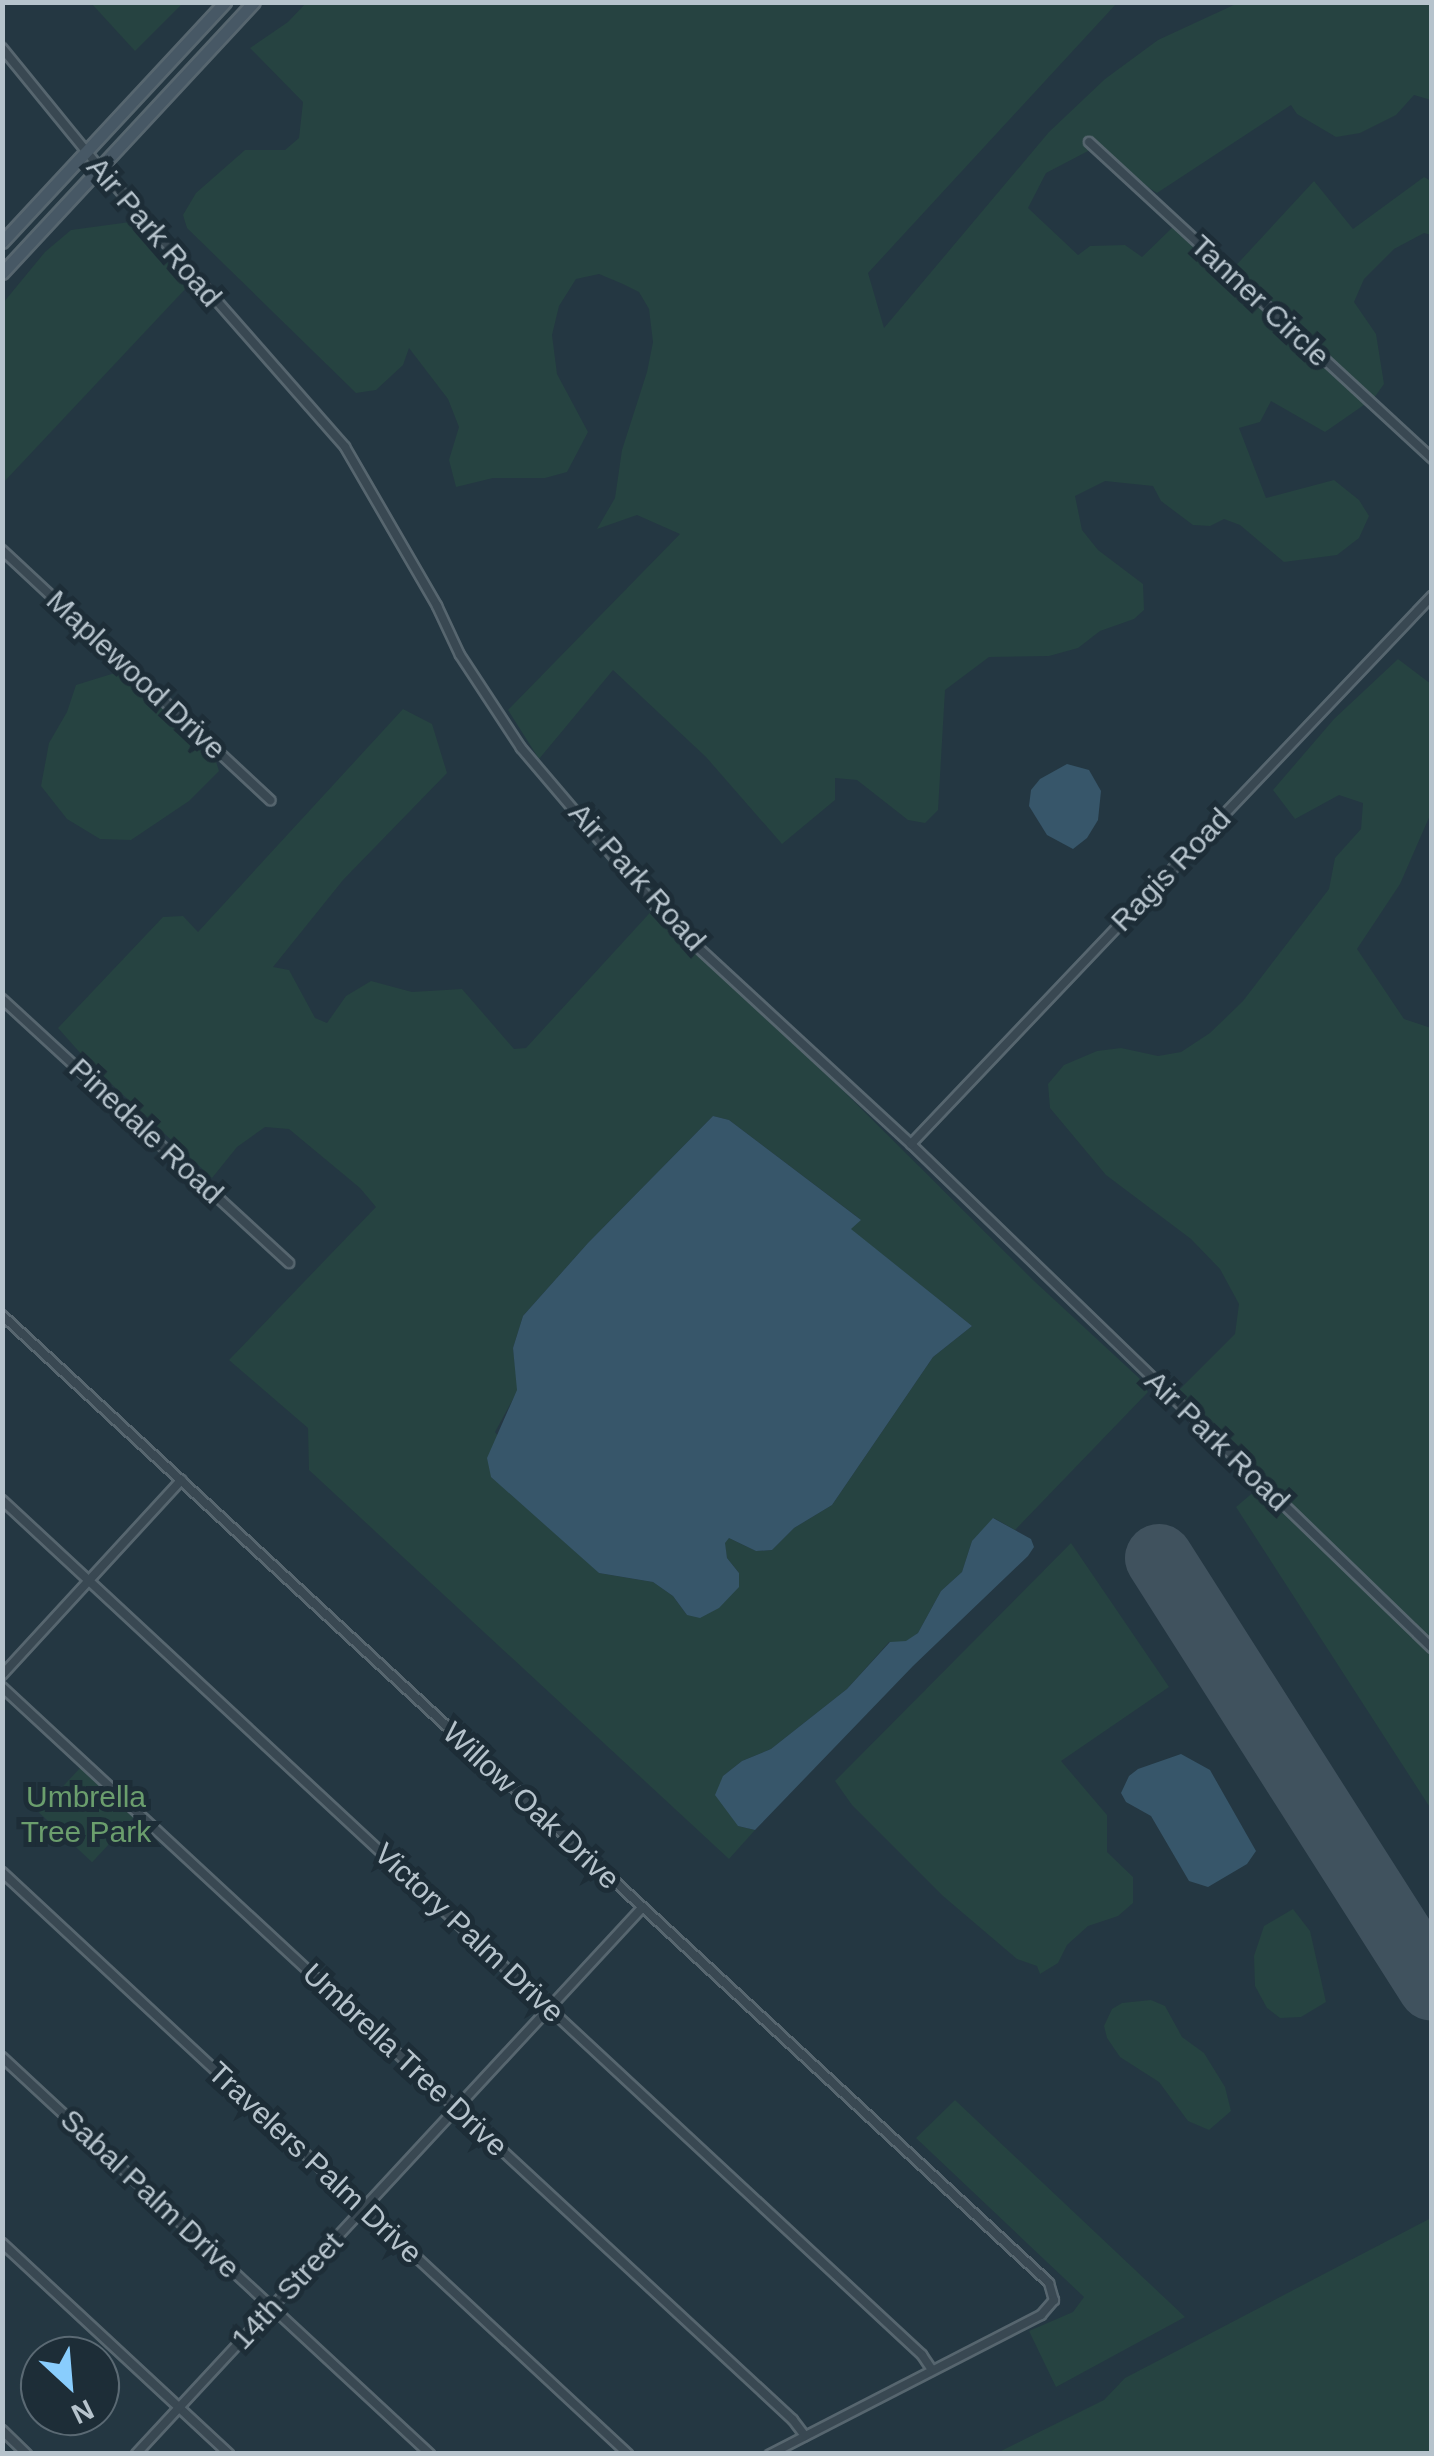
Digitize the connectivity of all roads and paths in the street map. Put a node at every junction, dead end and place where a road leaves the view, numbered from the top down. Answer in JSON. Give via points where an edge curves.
{"nodes":[{"id":1,"x":225,"y":2,"type":"edge"},
{"id":2,"x":254,"y":2,"type":"edge"},
{"id":3,"x":2,"y":48,"type":"edge"},
{"id":4,"x":1089,"y":142,"type":"dead end"},
{"id":5,"x":86,"y":152,"type":"junction"},
{"id":6,"x":100,"y":168,"type":"junction"},
{"id":7,"x":2,"y":242,"type":"edge"},
{"id":8,"x":2,"y":273,"type":"edge"},
{"id":9,"x":1432,"y":459,"type":"edge"},
{"id":10,"x":2,"y":550,"type":"edge"},
{"id":11,"x":1432,"y":596,"type":"edge"},
{"id":12,"x":270,"y":800,"type":"dead end"},
{"id":13,"x":2,"y":999,"type":"edge"},
{"id":14,"x":911,"y":1144,"type":"junction"},
{"id":15,"x":289,"y":1263,"type":"dead end"},
{"id":16,"x":2,"y":1315,"type":"edge"},
{"id":17,"x":181,"y":1480,"type":"junction"},
{"id":18,"x":2,"y":1500,"type":"edge"},
{"id":19,"x":89,"y":1581,"type":"junction"},
{"id":20,"x":1432,"y":1648,"type":"edge"},
{"id":21,"x":2,"y":1675,"type":"edge"},
{"id":22,"x":2,"y":1687,"type":"edge"},
{"id":23,"x":2,"y":1872,"type":"edge"},
{"id":24,"x":642,"y":1908,"type":"junction"},
{"id":25,"x":550,"y":2008,"type":"junction"},
{"id":26,"x":2,"y":2057,"type":"edge"},
{"id":27,"x":456,"y":2108,"type":"junction"},
{"id":28,"x":364,"y":2208,"type":"junction"},
{"id":29,"x":2,"y":2243,"type":"edge"},
{"id":30,"x":272,"y":2307,"type":"junction"},
{"id":31,"x":932,"y":2370,"type":"junction"},
{"id":32,"x":179,"y":2407,"type":"junction"},
{"id":33,"x":2,"y":2430,"type":"edge"},
{"id":34,"x":805,"y":2436,"type":"junction"},
{"id":35,"x":27,"y":2454,"type":"edge"},
{"id":36,"x":136,"y":2454,"type":"edge"},
{"id":37,"x":230,"y":2454,"type":"edge"},
{"id":38,"x":430,"y":2454,"type":"edge"},
{"id":39,"x":628,"y":2454,"type":"edge"},
{"id":40,"x":770,"y":2454,"type":"edge"}],
"edges":[{"from":1,"to":5,"type":"main road"},
{"from":2,"to":6,"type":"main road"},
{"from":3,"to":5,"type":"street","name":"Air Park Road"},
{"from":4,"to":9,"type":"street","name":"Tanner Circle"},
{"from":5,"to":6,"type":"street","name":"Air Park Road"},
{"from":5,"to":7,"type":"main road"},
{"from":6,"to":8,"type":"main road"},
{"from":6,"to":14,"type":"street","name":"Air Park Road","via":[[345,447],[460,655],[521,748],[666,917]]},
{"from":10,"to":12,"type":"street","name":"Maplewood Drive"},
{"from":11,"to":14,"type":"street","name":"Ragis Road"},
{"from":13,"to":15,"type":"street","name":"Pinedale Road"},
{"from":14,"to":20,"type":"street","name":"Air Park Road"},
{"from":16,"to":17,"type":"street","name":"Willow Oak Drive"},
{"from":17,"to":19,"type":"street"},
{"from":17,"to":24,"type":"street","name":"Willow Oak Drive"},
{"from":18,"to":19,"type":"street","name":"Victory Palm Drive"},
{"from":19,"to":21,"type":"street"},
{"from":19,"to":25,"type":"street","name":"Victory Palm Drive"},
{"from":22,"to":27,"type":"street","name":"Umbrella Tree Drive"},
{"from":23,"to":28,"type":"street","name":"Travelers Palm Drive"},
{"from":24,"to":25,"type":"street","name":"14th Street"},
{"from":24,"to":31,"type":"street","name":"Willow Oak Drive","via":[[1049,2283],[1054,2300],[1041,2315]]},
{"from":25,"to":27,"type":"street","name":"14th Street"},
{"from":25,"to":31,"type":"street","name":"Victory Palm Drive"},
{"from":26,"to":30,"type":"street","name":"Sabal Palm Drive"},
{"from":27,"to":28,"type":"street","name":"14th Street"},
{"from":27,"to":34,"type":"street","name":"Umbrella Tree Drive"},
{"from":28,"to":30,"type":"street","name":"14th Street"},
{"from":28,"to":39,"type":"street","name":"Travelers Palm Drive"},
{"from":29,"to":32,"type":"street"},
{"from":30,"to":32,"type":"street","name":"14th Street"},
{"from":30,"to":38,"type":"street","name":"Sabal Palm Drive"},
{"from":31,"to":34,"type":"street"},
{"from":32,"to":36,"type":"street","name":"14th Street"},
{"from":32,"to":37,"type":"street"},
{"from":33,"to":35,"type":"street"},
{"from":34,"to":40,"type":"street"}]}
